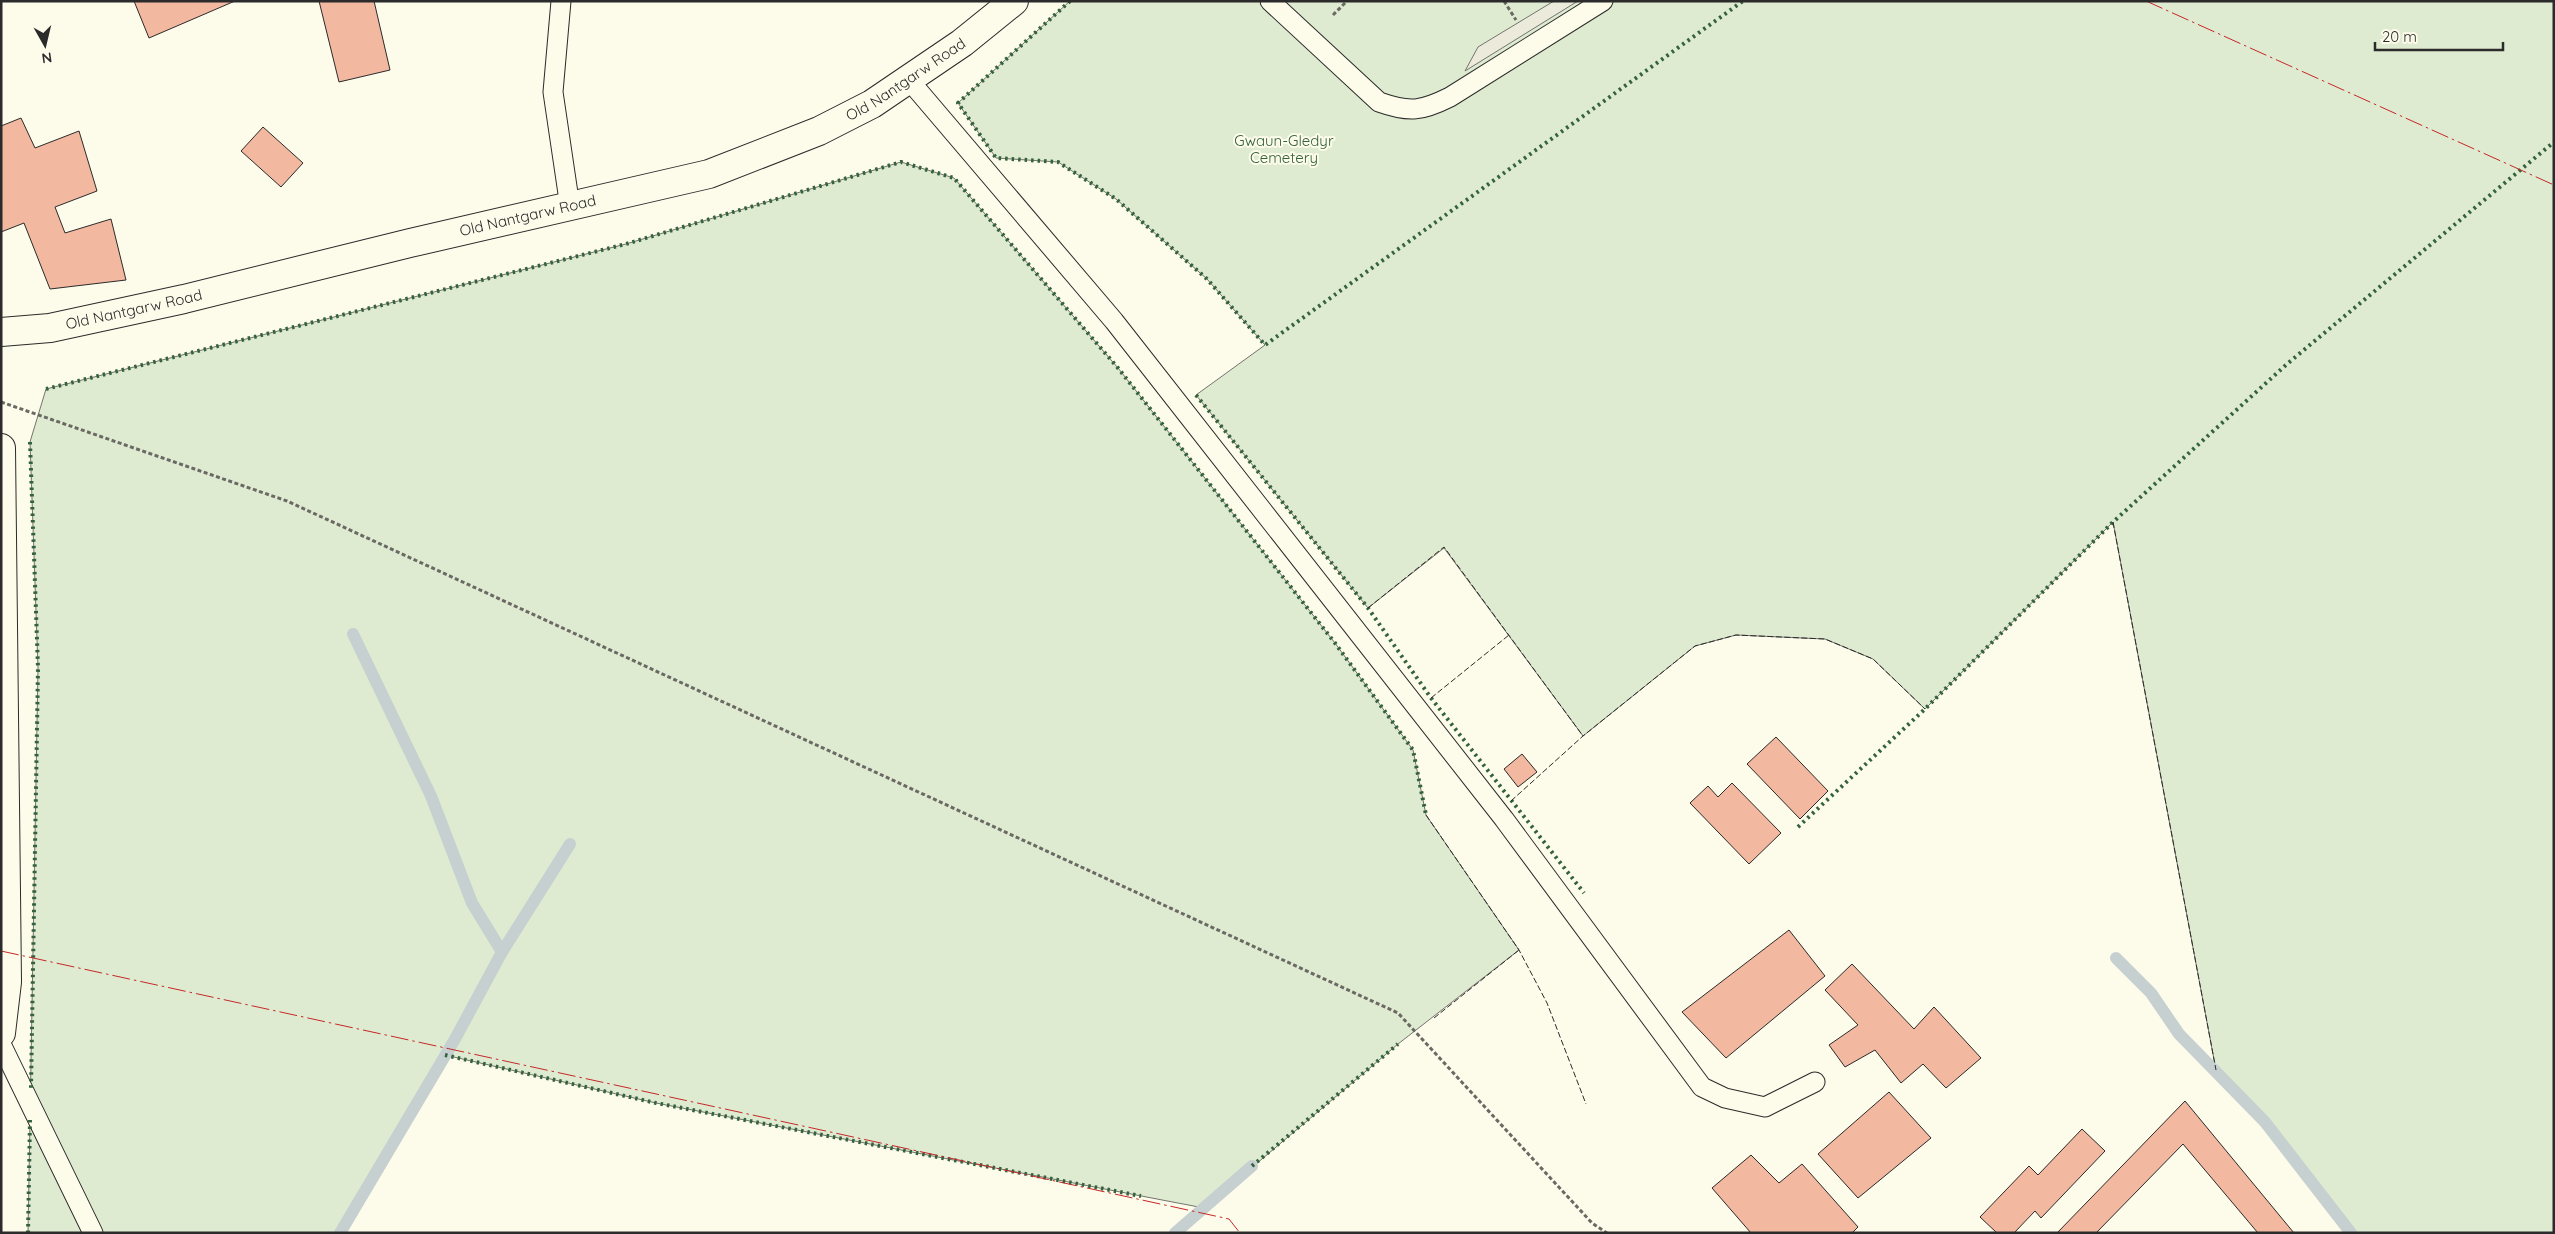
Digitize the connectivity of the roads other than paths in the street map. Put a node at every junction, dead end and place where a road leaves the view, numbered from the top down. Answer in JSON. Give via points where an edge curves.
{"nodes":[{"id":1,"x":561,"y":1,"type":"edge"},
{"id":2,"x":1014,"y":1,"type":"edge"},
{"id":3,"x":1270,"y":1,"type":"edge"},
{"id":4,"x":1603,"y":1,"type":"edge"},
{"id":5,"x":909,"y":80,"type":"junction"},
{"id":6,"x":570,"y":208,"type":"junction"},
{"id":7,"x":1,"y":332,"type":"edge"},
{"id":8,"x":1,"y":448,"type":"edge"},
{"id":9,"x":1,"y":1033,"type":"edge"},
{"id":10,"x":1,"y":1044,"type":"edge"},
{"id":11,"x":1815,"y":1082,"type":"dead end"},
{"id":12,"x":93,"y":1233,"type":"edge"}],
"edges":[{"from":1,"to":6,"type":"lane","via":[[553,92]]},
{"from":2,"to":5,"type":"street","name":"Old Nantgarw Road"},
{"from":3,"to":4,"type":"lane","via":[[1379,102],[1398,109],[1415,110],[1428,108],[1450,97]]},
{"from":5,"to":6,"type":"street","name":"Old Nantgarw Road","via":[[863,109],[758,157],[709,174]]},
{"from":5,"to":11,"type":"lane","via":[[1120,329],[1504,819],[1702,1087],[1725,1098],[1765,1107]]},
{"from":6,"to":7,"type":"street","name":"Old Nantgarw Road","via":[[410,243],[175,301],[50,328]]},
{"from":8,"to":9,"type":"street","via":[[7,972]]},
{"from":10,"to":12,"type":"lane"}]}
